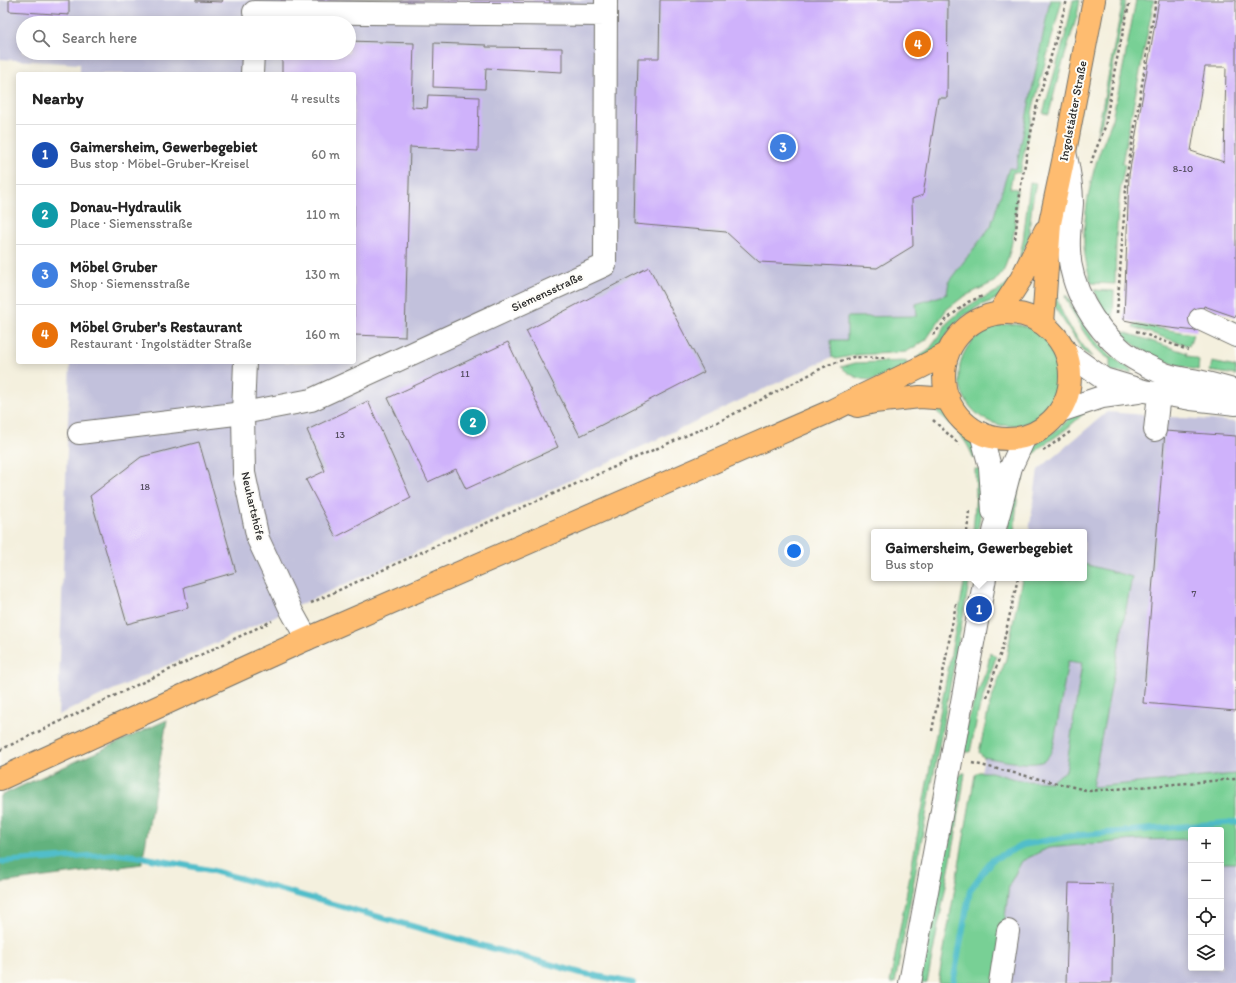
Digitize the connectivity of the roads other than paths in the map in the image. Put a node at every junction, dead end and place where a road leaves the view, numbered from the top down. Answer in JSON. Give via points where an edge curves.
{"nodes":[{"id":1,"x":1094,"y":0,"type":"edge"},
{"id":2,"x":606,"y":8,"type":"edge"},
{"id":3,"x":254,"y":12,"type":"edge"},
{"id":4,"x":253,"y":60,"type":"edge"},
{"id":5,"x":252,"y":72,"type":"edge"},
{"id":6,"x":1065,"y":152,"type":"junction"},
{"id":7,"x":1050,"y":223,"type":"junction"},
{"id":8,"x":999,"y":313,"type":"junction"},
{"id":9,"x":1200,"y":319,"type":"dead end"},
{"id":10,"x":1043,"y":324,"type":"junction"},
{"id":11,"x":1236,"y":336,"type":"edge"},
{"id":12,"x":1066,"y":352,"type":"junction"},
{"id":13,"x":948,"y":353,"type":"junction"},
{"id":14,"x":245,"y":364,"type":"edge"},
{"id":15,"x":1236,"y":391,"type":"edge"},
{"id":16,"x":1151,"y":392,"type":"junction"},
{"id":17,"x":948,"y":399,"type":"junction"},
{"id":18,"x":1236,"y":404,"type":"edge"},
{"id":19,"x":831,"y":411,"type":"junction"},
{"id":20,"x":1060,"y":411,"type":"junction"},
{"id":21,"x":243,"y":412,"type":"junction"},
{"id":22,"x":1155,"y":430,"type":"dead end"},
{"id":23,"x":79,"y":433,"type":"dead end"},
{"id":24,"x":981,"y":433,"type":"junction"},
{"id":25,"x":1025,"y":437,"type":"junction"},
{"id":26,"x":994,"y":529,"type":"edge"},
{"id":27,"x":984,"y":581,"type":"edge"},
{"id":28,"x":308,"y":639,"type":"junction"},
{"id":29,"x":0,"y":779,"type":"edge"},
{"id":30,"x":1008,"y":931,"type":"dead end"},
{"id":31,"x":910,"y":983,"type":"edge"},
{"id":32,"x":1000,"y":983,"type":"edge"}],
"edges":[{"from":1,"to":6,"type":"main road","name":"Ingolstädter Straße"},
{"from":2,"to":3,"type":"street"},
{"from":2,"to":21,"type":"street","name":"Siemensstraße","via":[[605,265],[311,400]]},
{"from":4,"to":5,"type":"street"},
{"from":6,"to":7,"type":"main road","name":"Ingolstädter Straße"},
{"from":6,"to":15,"type":"street","via":[[1072,203],[1069,228],[1071,267],[1077,289],[1094,319],[1124,352],[1146,366],[1166,374]]},
{"from":7,"to":8,"type":"main road","name":"Ingolstädter Straße","via":[[1021,279]]},
{"from":7,"to":10,"type":"main road","name":"Ingolstädter Straße"},
{"from":8,"to":10,"type":"main road","via":[[1029,316]]},
{"from":8,"to":13,"type":"main road","via":[[968,326]]},
{"from":9,"to":11,"type":"street"},
{"from":10,"to":12,"type":"main road","via":[[1057,336]]},
{"from":12,"to":16,"type":"street","via":[[1104,379]]},
{"from":12,"to":20,"type":"main road","via":[[1070,372],[1068,393]]},
{"from":13,"to":17,"type":"main road","via":[[945,368]]},
{"from":13,"to":19,"type":"main road"},
{"from":14,"to":21,"type":"street","name":"Neuhartshöfe"},
{"from":16,"to":18,"type":"street"},
{"from":16,"to":20,"type":"street","via":[[1102,398]]},
{"from":16,"to":22,"type":"street"},
{"from":17,"to":19,"type":"main road","via":[[920,397],[874,402]]},
{"from":17,"to":24,"type":"main road","via":[[956,413]]},
{"from":19,"to":28,"type":"main road"},
{"from":20,"to":25,"type":"main road","via":[[1038,431]]},
{"from":21,"to":23,"type":"street"},
{"from":21,"to":28,"type":"street","name":"Neuhartshöfe","via":[[244,474],[258,539],[292,612]]},
{"from":24,"to":25,"type":"main road","via":[[995,438]]},
{"from":24,"to":26,"type":"street","via":[[990,467]]},
{"from":25,"to":26,"type":"street","via":[[1011,467]]},
{"from":27,"to":31,"type":"street"},
{"from":28,"to":29,"type":"main road"},
{"from":30,"to":32,"type":"street"}]}
